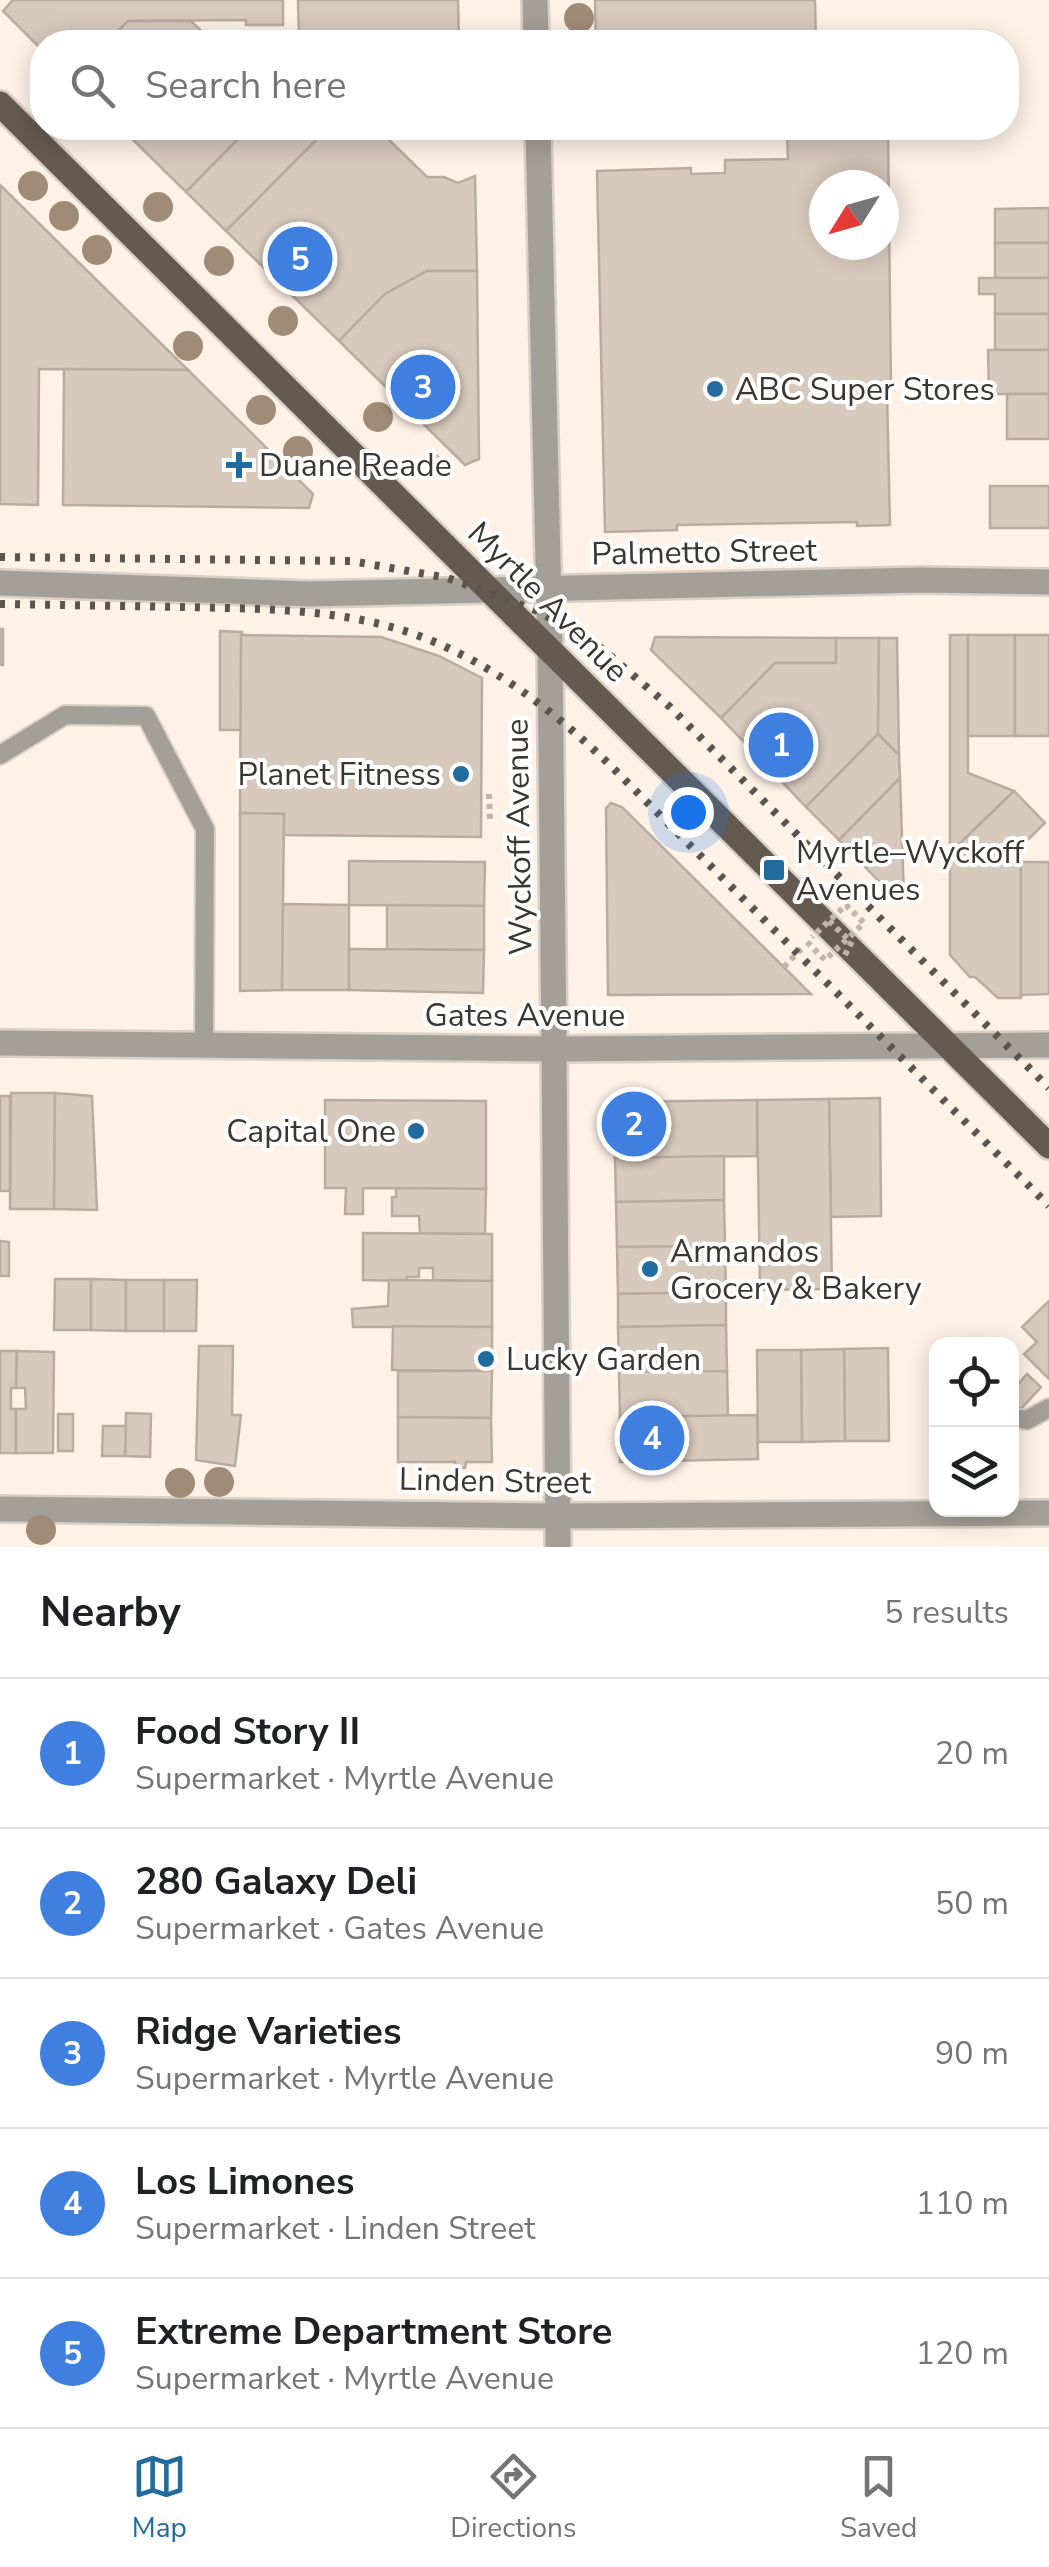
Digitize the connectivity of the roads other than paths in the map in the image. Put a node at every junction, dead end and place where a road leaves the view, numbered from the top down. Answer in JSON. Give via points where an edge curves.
{"nodes":[{"id":1,"x":536,"y":0,"type":"edge"},
{"id":2,"x":536,"y":30,"type":"edge"},
{"id":3,"x":0,"y":104,"type":"edge"},
{"id":4,"x":30,"y":134,"type":"edge"},
{"id":5,"x":36,"y":140,"type":"edge"},
{"id":6,"x":538,"y":140,"type":"edge"},
{"id":7,"x":1049,"y":582,"type":"edge"},
{"id":8,"x":0,"y":583,"type":"edge"},
{"id":9,"x":487,"y":588,"type":"junction"},
{"id":10,"x":549,"y":588,"type":"junction"},
{"id":11,"x":550,"y":650,"type":"junction"},
{"id":12,"x":0,"y":754,"type":"edge"},
{"id":13,"x":0,"y":1043,"type":"edge"},
{"id":14,"x":204,"y":1045,"type":"junction"},
{"id":15,"x":948,"y":1045,"type":"junction"},
{"id":16,"x":1049,"y":1045,"type":"edge"},
{"id":17,"x":554,"y":1048,"type":"junction"},
{"id":18,"x":1049,"y":1146,"type":"edge"},
{"id":19,"x":1049,"y":1408,"type":"edge"},
{"id":20,"x":1019,"y":1419,"type":"edge"},
{"id":21,"x":0,"y":1510,"type":"edge"},
{"id":22,"x":1049,"y":1513,"type":"edge"},
{"id":23,"x":557,"y":1516,"type":"junction"},
{"id":24,"x":558,"y":1547,"type":"edge"}],
"edges":[{"from":1,"to":2,"type":"street"},
{"from":3,"to":4,"type":"main road","name":"Myrtle Avenue"},
{"from":5,"to":9,"type":"main road","name":"Myrtle Avenue"},
{"from":6,"to":10,"type":"street","name":"Wyckoff Avenue"},
{"from":7,"to":10,"type":"street","name":"Palmetto Street"},
{"from":8,"to":9,"type":"street","name":"Palmetto Street","via":[[310,594]]},
{"from":9,"to":10,"type":"street","name":"Palmetto Street"},
{"from":9,"to":11,"type":"main road","name":"Myrtle Avenue"},
{"from":10,"to":11,"type":"street","name":"Wyckoff Avenue"},
{"from":11,"to":15,"type":"main road","name":"Myrtle Avenue"},
{"from":11,"to":17,"type":"street","name":"Wyckoff Avenue"},
{"from":12,"to":14,"type":"lane","via":[[65,715],[146,716],[205,829]]},
{"from":13,"to":14,"type":"street","name":"Gates Avenue"},
{"from":14,"to":17,"type":"street","name":"Gates Avenue"},
{"from":15,"to":16,"type":"street","name":"Gates Avenue"},
{"from":15,"to":17,"type":"street","name":"Gates Avenue"},
{"from":15,"to":18,"type":"main road","name":"Myrtle Avenue"},
{"from":17,"to":23,"type":"street","name":"Wyckoff Avenue"},
{"from":19,"to":20,"type":"lane"},
{"from":21,"to":23,"type":"street","name":"Linden Street"},
{"from":22,"to":23,"type":"street","name":"Linden Street"},
{"from":23,"to":24,"type":"street","name":"Wyckoff Avenue"}]}
